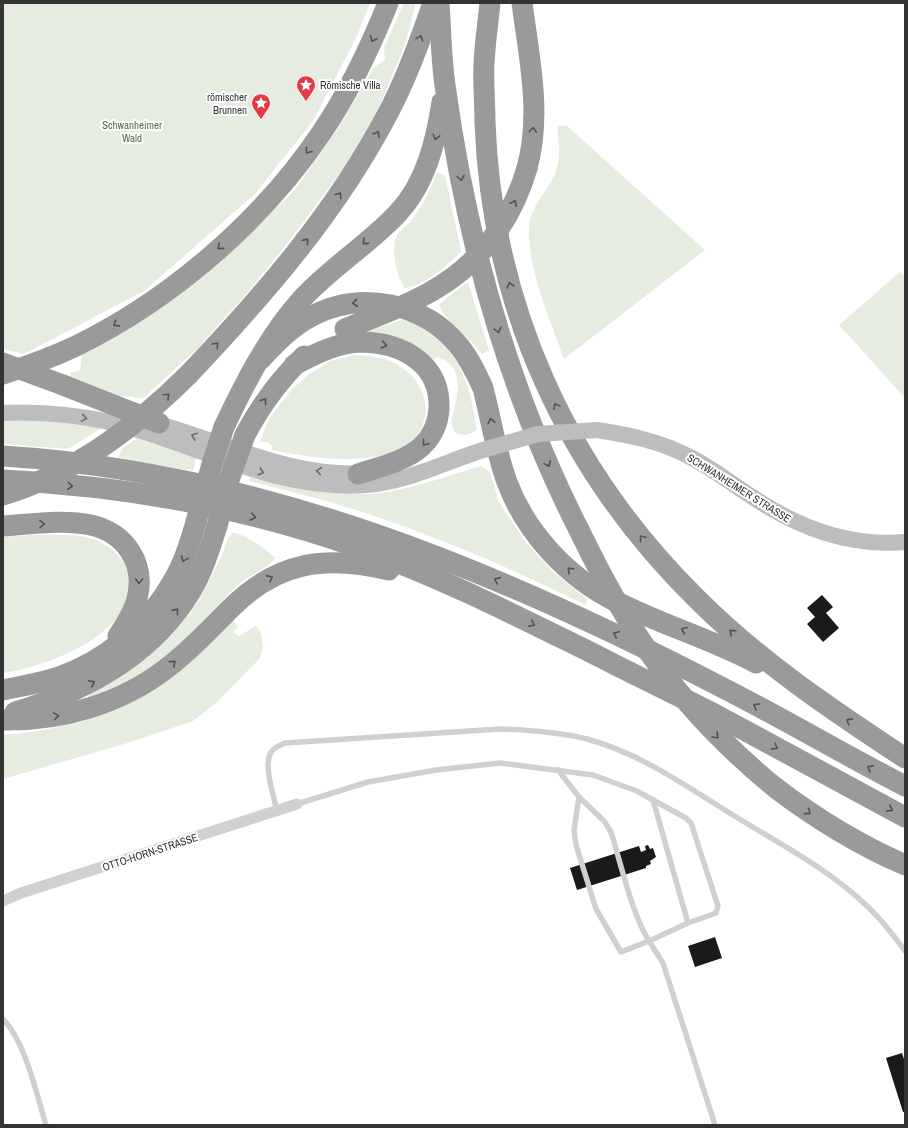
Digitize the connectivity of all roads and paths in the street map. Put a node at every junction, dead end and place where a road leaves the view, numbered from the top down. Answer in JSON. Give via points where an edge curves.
{"nodes":[{"id":1,"x":388,"y":3,"type":"edge"},
{"id":2,"x":433,"y":3,"type":"edge"},
{"id":3,"x":439,"y":3,"type":"edge"},
{"id":4,"x":490,"y":3,"type":"edge"},
{"id":5,"x":522,"y":3,"type":"edge"},
{"id":6,"x":445,"y":84,"type":"junction"},
{"id":7,"x":260,"y":359,"type":"junction"},
{"id":8,"x":3,"y":363,"type":"edge"},
{"id":9,"x":294,"y":365,"type":"junction"},
{"id":10,"x":3,"y":374,"type":"edge"},
{"id":11,"x":3,"y":408,"type":"edge"},
{"id":12,"x":3,"y":413,"type":"edge"},
{"id":13,"x":159,"y":423,"type":"junction"},
{"id":14,"x":3,"y":456,"type":"edge"},
{"id":15,"x":454,"y":459,"type":"junction"},
{"id":16,"x":358,"y":474,"type":"junction"},
{"id":17,"x":3,"y":480,"type":"edge"},
{"id":18,"x":3,"y":495,"type":"edge"},
{"id":19,"x":3,"y":526,"type":"edge"},
{"id":20,"x":905,"y":542,"type":"edge"},
{"id":21,"x":472,"y":595,"type":"junction"},
{"id":22,"x":109,"y":650,"type":"junction"},
{"id":23,"x":795,"y":683,"type":"junction"},
{"id":24,"x":3,"y":690,"type":"edge"},
{"id":25,"x":3,"y":715,"type":"edge"},
{"id":26,"x":3,"y":720,"type":"edge"},
{"id":27,"x":905,"y":758,"type":"edge"},
{"id":28,"x":558,"y":770,"type":"junction"},
{"id":29,"x":905,"y":786,"type":"edge"},
{"id":30,"x":579,"y":796,"type":"junction"},
{"id":31,"x":653,"y":800,"type":"junction"},
{"id":32,"x":297,"y":804,"type":"joint"},
{"id":33,"x":277,"y":810,"type":"junction"},
{"id":34,"x":905,"y":817,"type":"edge"},
{"id":35,"x":905,"y":865,"type":"edge"},
{"id":36,"x":3,"y":901,"type":"edge"},
{"id":37,"x":688,"y":923,"type":"junction"},
{"id":38,"x":649,"y":941,"type":"junction"},
{"id":39,"x":905,"y":951,"type":"edge"},
{"id":40,"x":3,"y":1019,"type":"edge"},
{"id":41,"x":46,"y":1125,"type":"edge"},
{"id":42,"x":714,"y":1125,"type":"edge"}],
"edges":[{"from":1,"to":10,"type":"highway","one_way":true,"via":[[363,60],[322,132],[295,168],[244,225],[179,281],[112,327],[75,346]]},
{"from":18,"to":2,"type":"highway","one_way":true,"bridge":true,"via":[[57,472],[104,445],[150,411],[189,374],[267,289],[334,203],[368,149],[401,87]]},
{"from":3,"to":6,"type":"highway"},
{"from":23,"to":4,"type":"highway","one_way":true,"via":[[698,600],[637,533],[586,460],[545,382],[521,323],[499,244],[490,196],[484,64]]},
{"from":9,"to":5,"type":"highway","one_way":true,"bridge":true,"via":[[314,347],[345,329],[432,292],[467,267],[485,249],[508,217],[528,168],[533,133],[534,102]]},
{"from":6,"to":7,"type":"highway","one_way":true,"via":[[430,157],[407,201],[301,300],[286,317]]},
{"from":6,"to":35,"type":"highway","one_way":true,"bridge":true,"via":[[470,224],[500,338],[528,417],[562,496],[624,615],[669,681],[723,743],[813,817]]},
{"from":7,"to":22,"type":"highway","one_way":true,"bridge":true,"via":[[224,428],[196,522],[174,581],[144,621]]},
{"from":23,"to":7,"type":"highway","one_way":true,"via":[[733,651],[616,602],[586,583],[559,560],[528,522],[508,483],[483,388],[476,373],[459,346],[442,328],[426,317],[383,303],[344,304],[303,321]]},
{"from":8,"to":13,"type":"highway","bridge":true},
{"from":9,"to":16,"type":"highway","one_way":true,"via":[[324,350],[353,343],[369,343],[395,348],[414,356],[433,377],[439,396],[438,417],[427,441],[408,457]]},
{"from":25,"to":9,"type":"highway","one_way":true,"bridge":true,"via":[[35,706],[102,678],[145,645],[166,625],[191,590],[206,557],[245,435],[260,406]]},
{"from":11,"to":13,"type":"street","via":[[43,404],[77,405],[105,409]]},
{"from":12,"to":15,"type":"street","one_way":true,"via":[[68,415],[115,424],[273,476],[323,485],[369,485],[393,481]]},
{"from":16,"to":13,"type":"street","one_way":true,"via":[[318,471],[274,462]]},
{"from":29,"to":14,"type":"highway","one_way":true,"via":[[628,640],[497,580],[423,551],[278,503],[192,482],[93,464]]},
{"from":15,"to":16,"type":"street"},
{"from":15,"to":20,"type":"street","name":"SCHWANHEIMER STRASSE","bridge":true,"via":[[538,434],[597,430],[644,438],[676,450],[702,464],[797,524],[855,540]]},
{"from":17,"to":21,"type":"highway","one_way":true,"via":[[98,489],[233,512],[361,548]]},
{"from":19,"to":22,"type":"highway","one_way":true,"via":[[84,524],[112,532],[128,546],[139,572],[139,592],[134,607]]},
{"from":26,"to":21,"type":"highway","one_way":true,"via":[[41,718],[72,712],[98,705],[132,690],[176,662],[255,587],[299,566],[339,562],[379,567]]},
{"from":21,"to":34,"type":"highway","one_way":true,"via":[[718,716]]},
{"from":22,"to":24,"type":"highway","via":[[59,677]]},
{"from":27,"to":23,"type":"highway","one_way":true},
{"from":28,"to":30,"type":"lane"},
{"from":28,"to":31,"type":"lane","via":[[593,775],[637,791]]},
{"from":28,"to":32,"type":"lane","via":[[500,763],[474,765],[368,782]]},
{"from":30,"to":38,"type":"lane","via":[[611,832],[636,914]]},
{"from":30,"to":38,"type":"lane","via":[[574,830],[576,845],[596,909],[620,952]]},
{"from":31,"to":37,"type":"lane"},
{"from":31,"to":37,"type":"lane","via":[[691,823],[718,906],[716,914]]},
{"from":32,"to":33,"type":"street","name":"OTTO-HORN-STRASSE"},
{"from":33,"to":36,"type":"street","name":"OTTO-HORN-STRASSE"},
{"from":33,"to":39,"type":"lane","via":[[268,760],[272,751],[285,743],[500,729],[568,735],[613,749],[660,770],[806,860],[869,908]]},
{"from":37,"to":38,"type":"lane"},
{"from":38,"to":42,"type":"lane","via":[[663,963]]},
{"from":40,"to":41,"type":"lane","via":[[20,1045]]}]}
